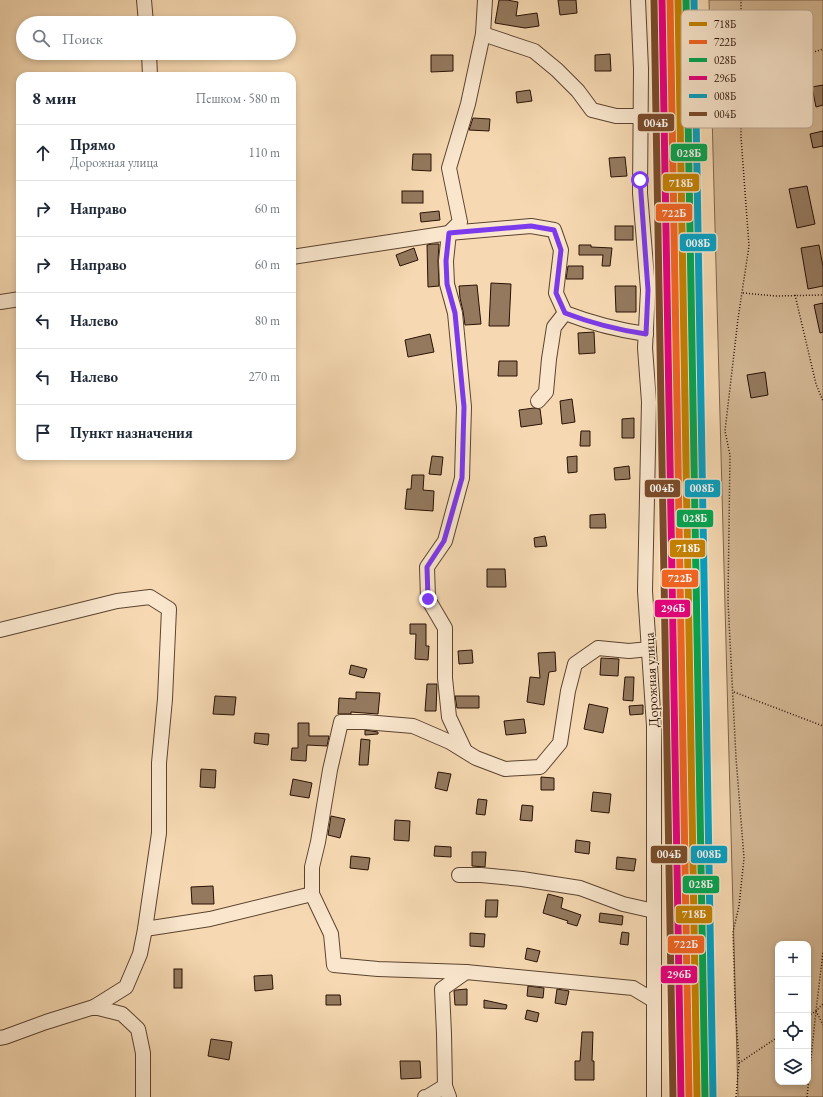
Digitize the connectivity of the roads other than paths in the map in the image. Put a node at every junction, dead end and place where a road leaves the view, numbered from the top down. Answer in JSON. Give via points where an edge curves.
{"nodes":[{"id":1,"x":144,"y":0,"type":"edge"},
{"id":2,"x":485,"y":0,"type":"edge"},
{"id":3,"x":638,"y":0,"type":"edge"},
{"id":4,"x":145,"y":16,"type":"edge"},
{"id":5,"x":483,"y":34,"type":"junction"},
{"id":6,"x":149,"y":60,"type":"edge"},
{"id":7,"x":150,"y":72,"type":"edge"},
{"id":8,"x":641,"y":116,"type":"junction"},
{"id":9,"x":449,"y":233,"type":"junction"},
{"id":10,"x":296,"y":256,"type":"edge"},
{"id":11,"x":16,"y":300,"type":"edge"},
{"id":12,"x":0,"y":302,"type":"edge"},
{"id":13,"x":565,"y":313,"type":"junction"},
{"id":14,"x":646,"y":334,"type":"junction"},
{"id":15,"x":538,"y":401,"type":"dead end"},
{"id":16,"x":0,"y":630,"type":"edge"},
{"id":17,"x":649,"y":649,"type":"junction"},
{"id":18,"x":465,"y":751,"type":"junction"},
{"id":19,"x":459,"y":875,"type":"dead end"},
{"id":20,"x":312,"y":894,"type":"junction"},
{"id":21,"x":654,"y":911,"type":"junction"},
{"id":22,"x":145,"y":929,"type":"junction"},
{"id":23,"x":466,"y":972,"type":"junction"},
{"id":24,"x":653,"y":1000,"type":"junction"},
{"id":25,"x":94,"y":1007,"type":"junction"},
{"id":26,"x":0,"y":1038,"type":"edge"},
{"id":27,"x":447,"y":1091,"type":"edge"},
{"id":28,"x":143,"y":1097,"type":"edge"},
{"id":29,"x":425,"y":1097,"type":"edge"},
{"id":30,"x":654,"y":1097,"type":"edge"}],
"edges":[{"from":1,"to":4,"type":"street"},
{"from":2,"to":5,"type":"street"},
{"from":3,"to":8,"type":"street","name":"Дорожная улица"},
{"from":5,"to":8,"type":"street","via":[[534,52],[557,70],[592,110],[616,116]]},
{"from":5,"to":9,"type":"street","via":[[468,104],[450,168],[460,222]]},
{"from":6,"to":7,"type":"street"},
{"from":8,"to":14,"type":"street","name":"Дорожная улица","via":[[640,193],[648,290]]},
{"from":9,"to":10,"type":"street"},
{"from":9,"to":13,"type":"street","via":[[531,226],[554,230],[561,250],[556,293]]},
{"from":9,"to":18,"type":"street","via":[[447,284],[455,313],[464,407],[462,478],[444,541],[427,567],[428,599],[445,628],[445,678],[449,717]]},
{"from":11,"to":12,"type":"street"},
{"from":13,"to":14,"type":"street","via":[[623,331]]},
{"from":13,"to":15,"type":"street","via":[[554,327],[546,392]]},
{"from":14,"to":17,"type":"street","name":"Дорожная улица","via":[[648,410],[645,591]]},
{"from":16,"to":22,"type":"street","via":[[117,601],[150,597],[169,609],[159,763],[159,833]]},
{"from":17,"to":18,"type":"street","via":[[629,651],[598,648],[575,664],[560,743],[540,767],[505,769]]},
{"from":17,"to":21,"type":"street","name":"Дорожная улица","via":[[654,726]]},
{"from":18,"to":20,"type":"street","via":[[413,726],[341,722],[312,867]]},
{"from":19,"to":21,"type":"street","via":[[522,879],[580,888],[623,904]]},
{"from":20,"to":22,"type":"street","via":[[210,919]]},
{"from":20,"to":23,"type":"street","via":[[331,934],[334,965]]},
{"from":21,"to":24,"type":"street","name":"Дорожная улица"},
{"from":22,"to":25,"type":"street","via":[[140,954],[126,987]]},
{"from":23,"to":24,"type":"street","via":[[632,988]]},
{"from":23,"to":27,"type":"street","via":[[442,989]]},
{"from":24,"to":30,"type":"street","name":"Дорожная улица"},
{"from":25,"to":26,"type":"street"},
{"from":25,"to":28,"type":"street","via":[[122,1014],[138,1029],[143,1053]]},
{"from":27,"to":29,"type":"street"}]}
